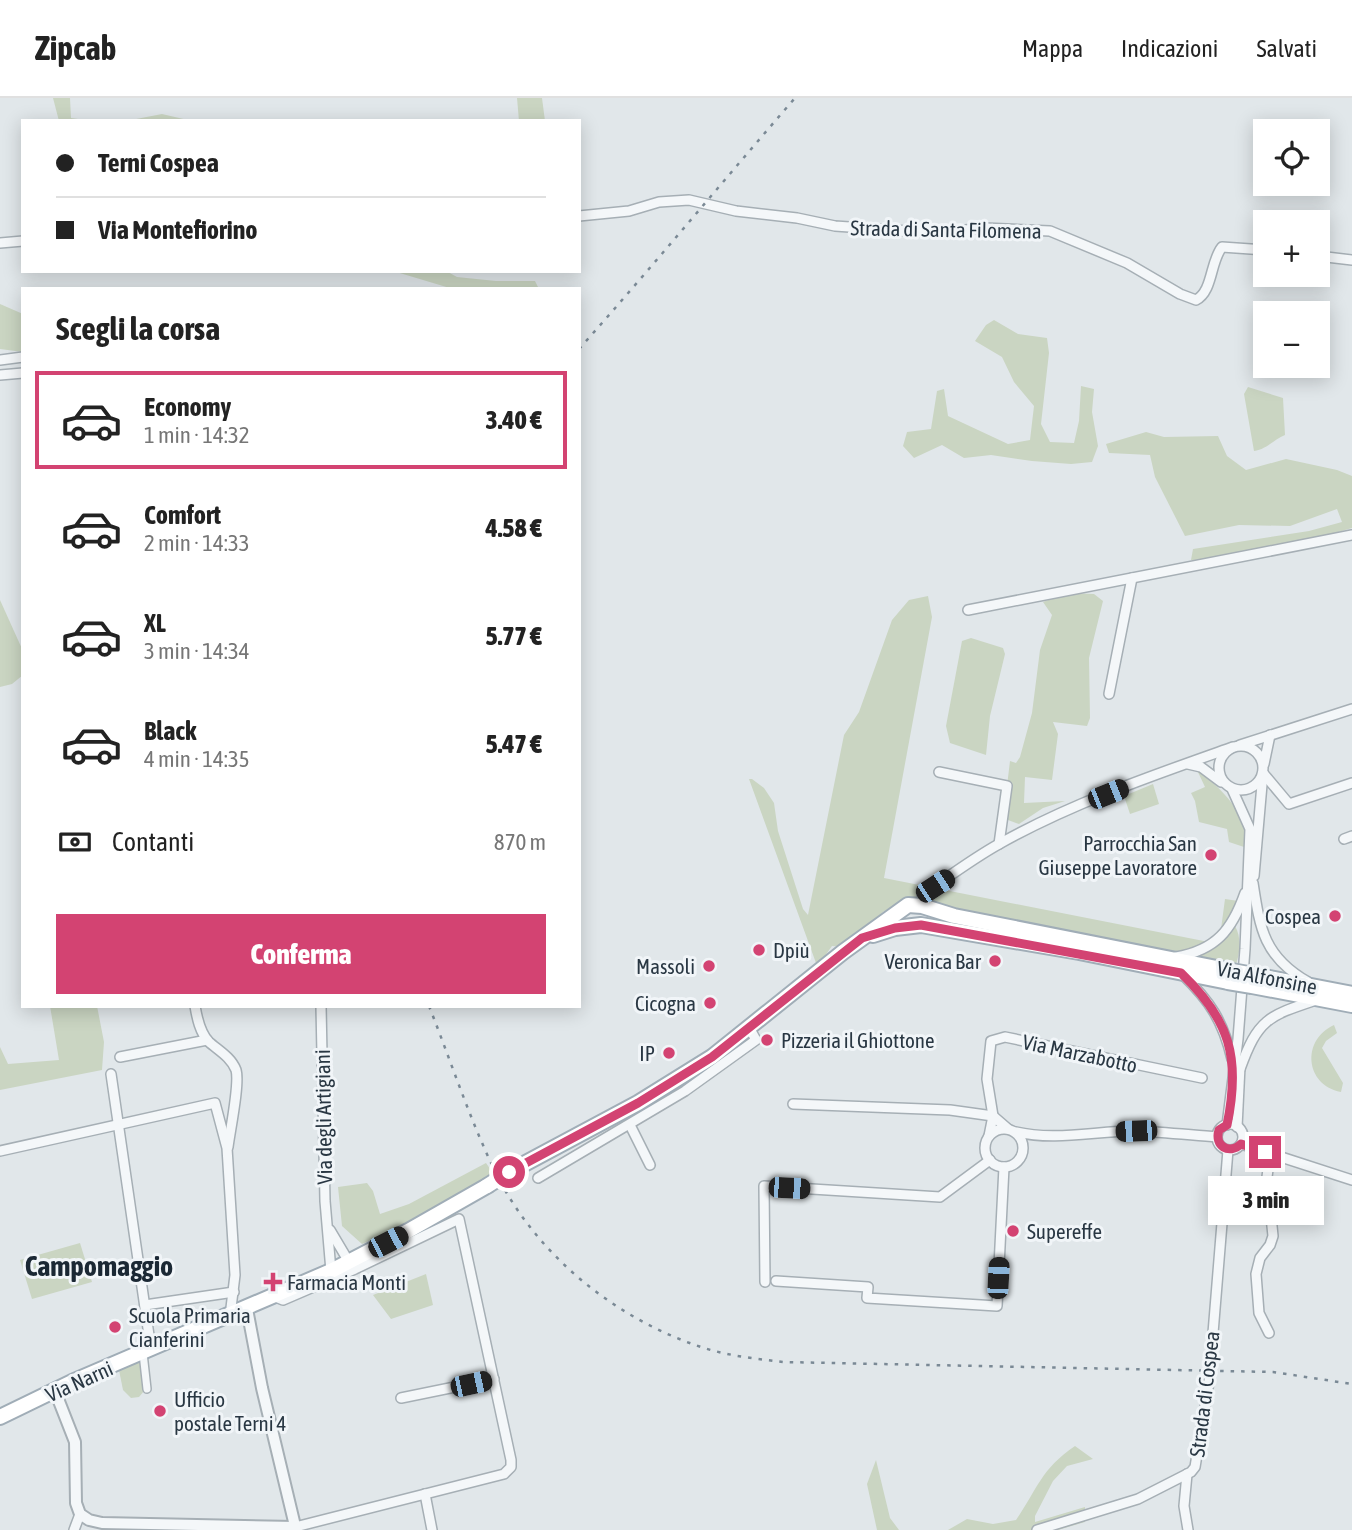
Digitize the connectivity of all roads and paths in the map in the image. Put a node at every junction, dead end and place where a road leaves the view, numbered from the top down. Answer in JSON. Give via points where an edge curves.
{"nodes":[{"id":1,"x":581,"y":216,"type":"edge"},
{"id":2,"x":21,"y":241,"type":"edge"},
{"id":3,"x":0,"y":243,"type":"edge"},
{"id":4,"x":1253,"y":249,"type":"edge"},
{"id":5,"x":1330,"y":257,"type":"edge"},
{"id":6,"x":1352,"y":260,"type":"edge"},
{"id":7,"x":21,"y":357,"type":"edge"},
{"id":8,"x":3,"y":359,"type":"edge"},
{"id":9,"x":5,"y":375,"type":"edge"},
{"id":10,"x":1352,"y":535,"type":"edge"},
{"id":11,"x":1132,"y":578,"type":"junction"},
{"id":12,"x":968,"y":610,"type":"dead end"},
{"id":13,"x":1110,"y":694,"type":"dead end"},
{"id":14,"x":1352,"y":709,"type":"edge"},
{"id":15,"x":1270,"y":736,"type":"junction"},
{"id":16,"x":1259,"y":739,"type":"junction"},
{"id":17,"x":1236,"y":747,"type":"junction"},
{"id":18,"x":1265,"y":753,"type":"junction"},
{"id":19,"x":1186,"y":764,"type":"junction"},
{"id":20,"x":1264,"y":769,"type":"junction"},
{"id":21,"x":939,"y":772,"type":"dead end"},
{"id":22,"x":1352,"y":783,"type":"edge"},
{"id":23,"x":1229,"y":787,"type":"junction"},
{"id":24,"x":1247,"y":790,"type":"junction"},
{"id":25,"x":1261,"y":794,"type":"junction"},
{"id":26,"x":999,"y":844,"type":"junction"},
{"id":27,"x":1251,"y":884,"type":"junction"},
{"id":28,"x":922,"y":900,"type":"junction"},
{"id":29,"x":921,"y":925,"type":"junction"},
{"id":30,"x":862,"y":938,"type":"junction"},
{"id":31,"x":1161,"y":958,"type":"junction"},
{"id":32,"x":1181,"y":973,"type":"junction"},
{"id":33,"x":1230,"y":976,"type":"junction"},
{"id":34,"x":1317,"y":993,"type":"junction"},
{"id":35,"x":1352,"y":994,"type":"edge"},
{"id":36,"x":1352,"y":1005,"type":"edge"},
{"id":37,"x":195,"y":1008,"type":"edge"},
{"id":38,"x":321,"y":1008,"type":"edge"},
{"id":39,"x":750,"y":1028,"type":"junction"},
{"id":40,"x":207,"y":1040,"type":"junction"},
{"id":41,"x":120,"y":1057,"type":"dead end"},
{"id":42,"x":1237,"y":1068,"type":"junction"},
{"id":43,"x":111,"y":1074,"type":"dead end"},
{"id":44,"x":1202,"y":1079,"type":"dead end"},
{"id":45,"x":793,"y":1104,"type":"dead end"},
{"id":46,"x":993,"y":1116,"type":"junction"},
{"id":47,"x":119,"y":1124,"type":"junction"},
{"id":48,"x":630,"y":1125,"type":"junction"},
{"id":49,"x":1227,"y":1125,"type":"junction"},
{"id":50,"x":1237,"y":1127,"type":"junction"},
{"id":51,"x":1012,"y":1131,"type":"junction"},
{"id":52,"x":989,"y":1136,"type":"junction"},
{"id":53,"x":1217,"y":1137,"type":"junction"},
{"id":54,"x":1039,"y":1138,"type":"junction"},
{"id":55,"x":1241,"y":1144,"type":"junction"},
{"id":56,"x":1024,"y":1147,"type":"junction"},
{"id":57,"x":228,"y":1148,"type":"junction"},
{"id":58,"x":1228,"y":1150,"type":"junction"},
{"id":59,"x":0,"y":1151,"type":"edge"},
{"id":60,"x":1270,"y":1154,"type":"junction"},
{"id":61,"x":990,"y":1160,"type":"junction"},
{"id":62,"x":650,"y":1165,"type":"dead end"},
{"id":63,"x":1004,"y":1167,"type":"junction"},
{"id":64,"x":538,"y":1178,"type":"dead end"},
{"id":65,"x":1352,"y":1180,"type":"edge"},
{"id":66,"x":329,"y":1228,"type":"junction"},
{"id":67,"x":349,"y":1262,"type":"junction"},
{"id":68,"x":331,"y":1271,"type":"junction"},
{"id":69,"x":235,"y":1275,"type":"junction"},
{"id":70,"x":776,"y":1281,"type":"dead end"},
{"id":71,"x":765,"y":1282,"type":"dead end"},
{"id":72,"x":234,"y":1293,"type":"junction"},
{"id":73,"x":273,"y":1296,"type":"junction"},
{"id":74,"x":145,"y":1306,"type":"junction"},
{"id":75,"x":247,"y":1309,"type":"junction"},
{"id":76,"x":230,"y":1315,"type":"junction"},
{"id":77,"x":1269,"y":1333,"type":"dead end"},
{"id":78,"x":147,"y":1351,"type":"junction"},
{"id":79,"x":494,"y":1379,"type":"junction"},
{"id":80,"x":147,"y":1389,"type":"dead end"},
{"id":81,"x":55,"y":1391,"type":"junction"},
{"id":82,"x":401,"y":1398,"type":"dead end"},
{"id":83,"x":0,"y":1417,"type":"edge"},
{"id":84,"x":1187,"y":1474,"type":"junction"},
{"id":85,"x":425,"y":1494,"type":"junction"},
{"id":86,"x":80,"y":1514,"type":"junction"},
{"id":87,"x":295,"y":1529,"type":"edge"},
{"id":88,"x":74,"y":1530,"type":"edge"},
{"id":89,"x":432,"y":1530,"type":"edge"},
{"id":90,"x":1037,"y":1530,"type":"edge"},
{"id":91,"x":1188,"y":1530,"type":"edge"}],
"edges":[{"from":1,"to":4,"type":"street","name":"Strada di Santa Filomena","via":[[689,200],[835,226],[936,233],[985,228],[1050,231],[1127,263],[1196,300],[1206,288],[1215,255],[1222,247]]},
{"from":2,"to":3,"type":"street"},
{"from":5,"to":6,"type":"street"},
{"from":7,"to":8,"type":"street"},
{"from":8,"to":9,"type":"street"},
{"from":10,"to":11,"type":"street"},
{"from":11,"to":12,"type":"street"},
{"from":11,"to":13,"type":"street"},
{"from":14,"to":15,"type":"street"},
{"from":15,"to":16,"type":"street"},
{"from":15,"to":18,"type":"street"},
{"from":16,"to":17,"type":"street"},
{"from":16,"to":18,"type":"street"},
{"from":17,"to":19,"type":"street"},
{"from":17,"to":20,"type":"street","via":[[1246,746],[1258,753]]},
{"from":17,"to":23,"type":"street","via":[[1223,755],[1219,767]]},
{"from":18,"to":20,"type":"street"},
{"from":19,"to":23,"type":"street","via":[[1206,769]]},
{"from":19,"to":26,"type":"street","via":[[1085,803]]},
{"from":20,"to":22,"type":"street","via":[[1289,804]]},
{"from":20,"to":24,"type":"street","via":[[1258,784]]},
{"from":20,"to":25,"type":"street"},
{"from":21,"to":26,"type":"street","via":[[1007,786]]},
{"from":23,"to":24,"type":"street"},
{"from":23,"to":27,"type":"street","via":[[1250,829]]},
{"from":24,"to":25,"type":"street"},
{"from":25,"to":27,"type":"street"},
{"from":26,"to":28,"type":"street"},
{"from":27,"to":31,"type":"street","via":[[1234,921],[1209,946]]},
{"from":27,"to":34,"type":"street","via":[[1262,934],[1276,956]]},
{"from":27,"to":42,"type":"street"},
{"from":28,"to":29,"type":"street"},
{"from":28,"to":30,"type":"main road","name":"Via Alfonsine"},
{"from":28,"to":31,"type":"main road","name":"Via Alfonsine","via":[[954,916]]},
{"from":29,"to":30,"type":"main road","name":"Via Alfonsine"},
{"from":29,"to":32,"type":"main road","name":"Via Alfonsine"},
{"from":30,"to":39,"type":"main road","name":"Via Alfonsine"},
{"from":31,"to":33,"type":"main road","name":"Via Alfonsine"},
{"from":32,"to":33,"type":"main road","name":"Via Alfonsine"},
{"from":32,"to":42,"type":"street","via":[[1218,1016]]},
{"from":33,"to":34,"type":"main road","name":"Via Alfonsine","bridge":true},
{"from":34,"to":35,"type":"main road","name":"Via Alfonsine"},
{"from":34,"to":36,"type":"main road","name":"Via Alfonsine"},
{"from":34,"to":42,"type":"street","via":[[1273,1015],[1249,1044]]},
{"from":37,"to":40,"type":"street"},
{"from":38,"to":66,"type":"street","name":"Via degli Artigiani"},
{"from":39,"to":48,"type":"street","name":"Via Alfonsine","via":[[756,1040]]},
{"from":39,"to":67,"type":"main road","name":"Via Alfonsine","bridge":true,"via":[[638,1103]]},
{"from":40,"to":41,"type":"street"},
{"from":40,"to":57,"type":"street","via":[[236,1070]]},
{"from":42,"to":49,"type":"street"},
{"from":42,"to":50,"type":"street"},
{"from":43,"to":47,"type":"street"},
{"from":44,"to":46,"type":"street","name":"Via Marzabotto","via":[[1004,1037],[991,1041],[987,1079]]},
{"from":45,"to":46,"type":"street"},
{"from":46,"to":51,"type":"street"},
{"from":46,"to":52,"type":"street","name":"Via Marzabotto"},
{"from":47,"to":57,"type":"street","via":[[215,1103]]},
{"from":47,"to":59,"type":"street"},
{"from":47,"to":74,"type":"street"},
{"from":48,"to":62,"type":"street"},
{"from":48,"to":64,"type":"street","name":"Via Alfonsine"},
{"from":49,"to":50,"type":"street"},
{"from":49,"to":53,"type":"street"},
{"from":50,"to":55,"type":"street","via":[[1243,1137]]},
{"from":51,"to":52,"type":"street","via":[[999,1129]]},
{"from":51,"to":54,"type":"street"},
{"from":51,"to":56,"type":"street"},
{"from":52,"to":61,"type":"street","name":"Via Marzabotto","via":[[985,1148]]},
{"from":53,"to":54,"type":"street","via":[[1136,1131]]},
{"from":53,"to":58,"type":"street"},
{"from":54,"to":56,"type":"street"},
{"from":55,"to":58,"type":"street"},
{"from":55,"to":60,"type":"street"},
{"from":56,"to":63,"type":"street","via":[[1016,1163]]},
{"from":57,"to":69,"type":"street"},
{"from":58,"to":84,"type":"street","name":"Strada di Cospea","via":[[1209,1382],[1195,1467]]},
{"from":60,"to":65,"type":"street"},
{"from":60,"to":77,"type":"street","via":[[1267,1177],[1273,1236],[1256,1274],[1259,1312]]},
{"from":61,"to":63,"type":"street"},
{"from":61,"to":71,"type":"street","via":[[940,1197],[764,1186]]},
{"from":63,"to":70,"type":"street","via":[[997,1306],[867,1298],[868,1287]]},
{"from":66,"to":67,"type":"street","name":"Via degli Artigiani"},
{"from":66,"to":68,"type":"street","name":"Via degli Artigiani"},
{"from":67,"to":68,"type":"main road","name":"Via Narni"},
{"from":68,"to":73,"type":"main road","name":"Via Narni"},
{"from":69,"to":72,"type":"street"},
{"from":69,"to":75,"type":"street"},
{"from":72,"to":74,"type":"street"},
{"from":72,"to":76,"type":"street"},
{"from":73,"to":75,"type":"main road","name":"Via Narni"},
{"from":73,"to":79,"type":"street","name":"Via Narni","via":[[282,1300],[295,1295],[459,1219]]},
{"from":74,"to":78,"type":"street"},
{"from":75,"to":76,"type":"main road","name":"Via Narni"},
{"from":75,"to":87,"type":"street"},
{"from":76,"to":78,"type":"main road","name":"Via Narni"},
{"from":78,"to":80,"type":"street"},
{"from":78,"to":81,"type":"main road","name":"Via Narni"},
{"from":79,"to":82,"type":"street"},
{"from":79,"to":85,"type":"street","via":[[511,1468],[504,1474]]},
{"from":81,"to":83,"type":"main road","name":"Via Narni"},
{"from":81,"to":86,"type":"street","via":[[75,1442],[75,1503]]},
{"from":84,"to":90,"type":"street","name":"Strada di Cospea","via":[[1138,1499]]},
{"from":84,"to":91,"type":"street","via":[[1184,1506]]},
{"from":85,"to":87,"type":"street"},
{"from":85,"to":89,"type":"street"},
{"from":86,"to":87,"type":"street","via":[[102,1523]]},
{"from":86,"to":88,"type":"street"}]}
